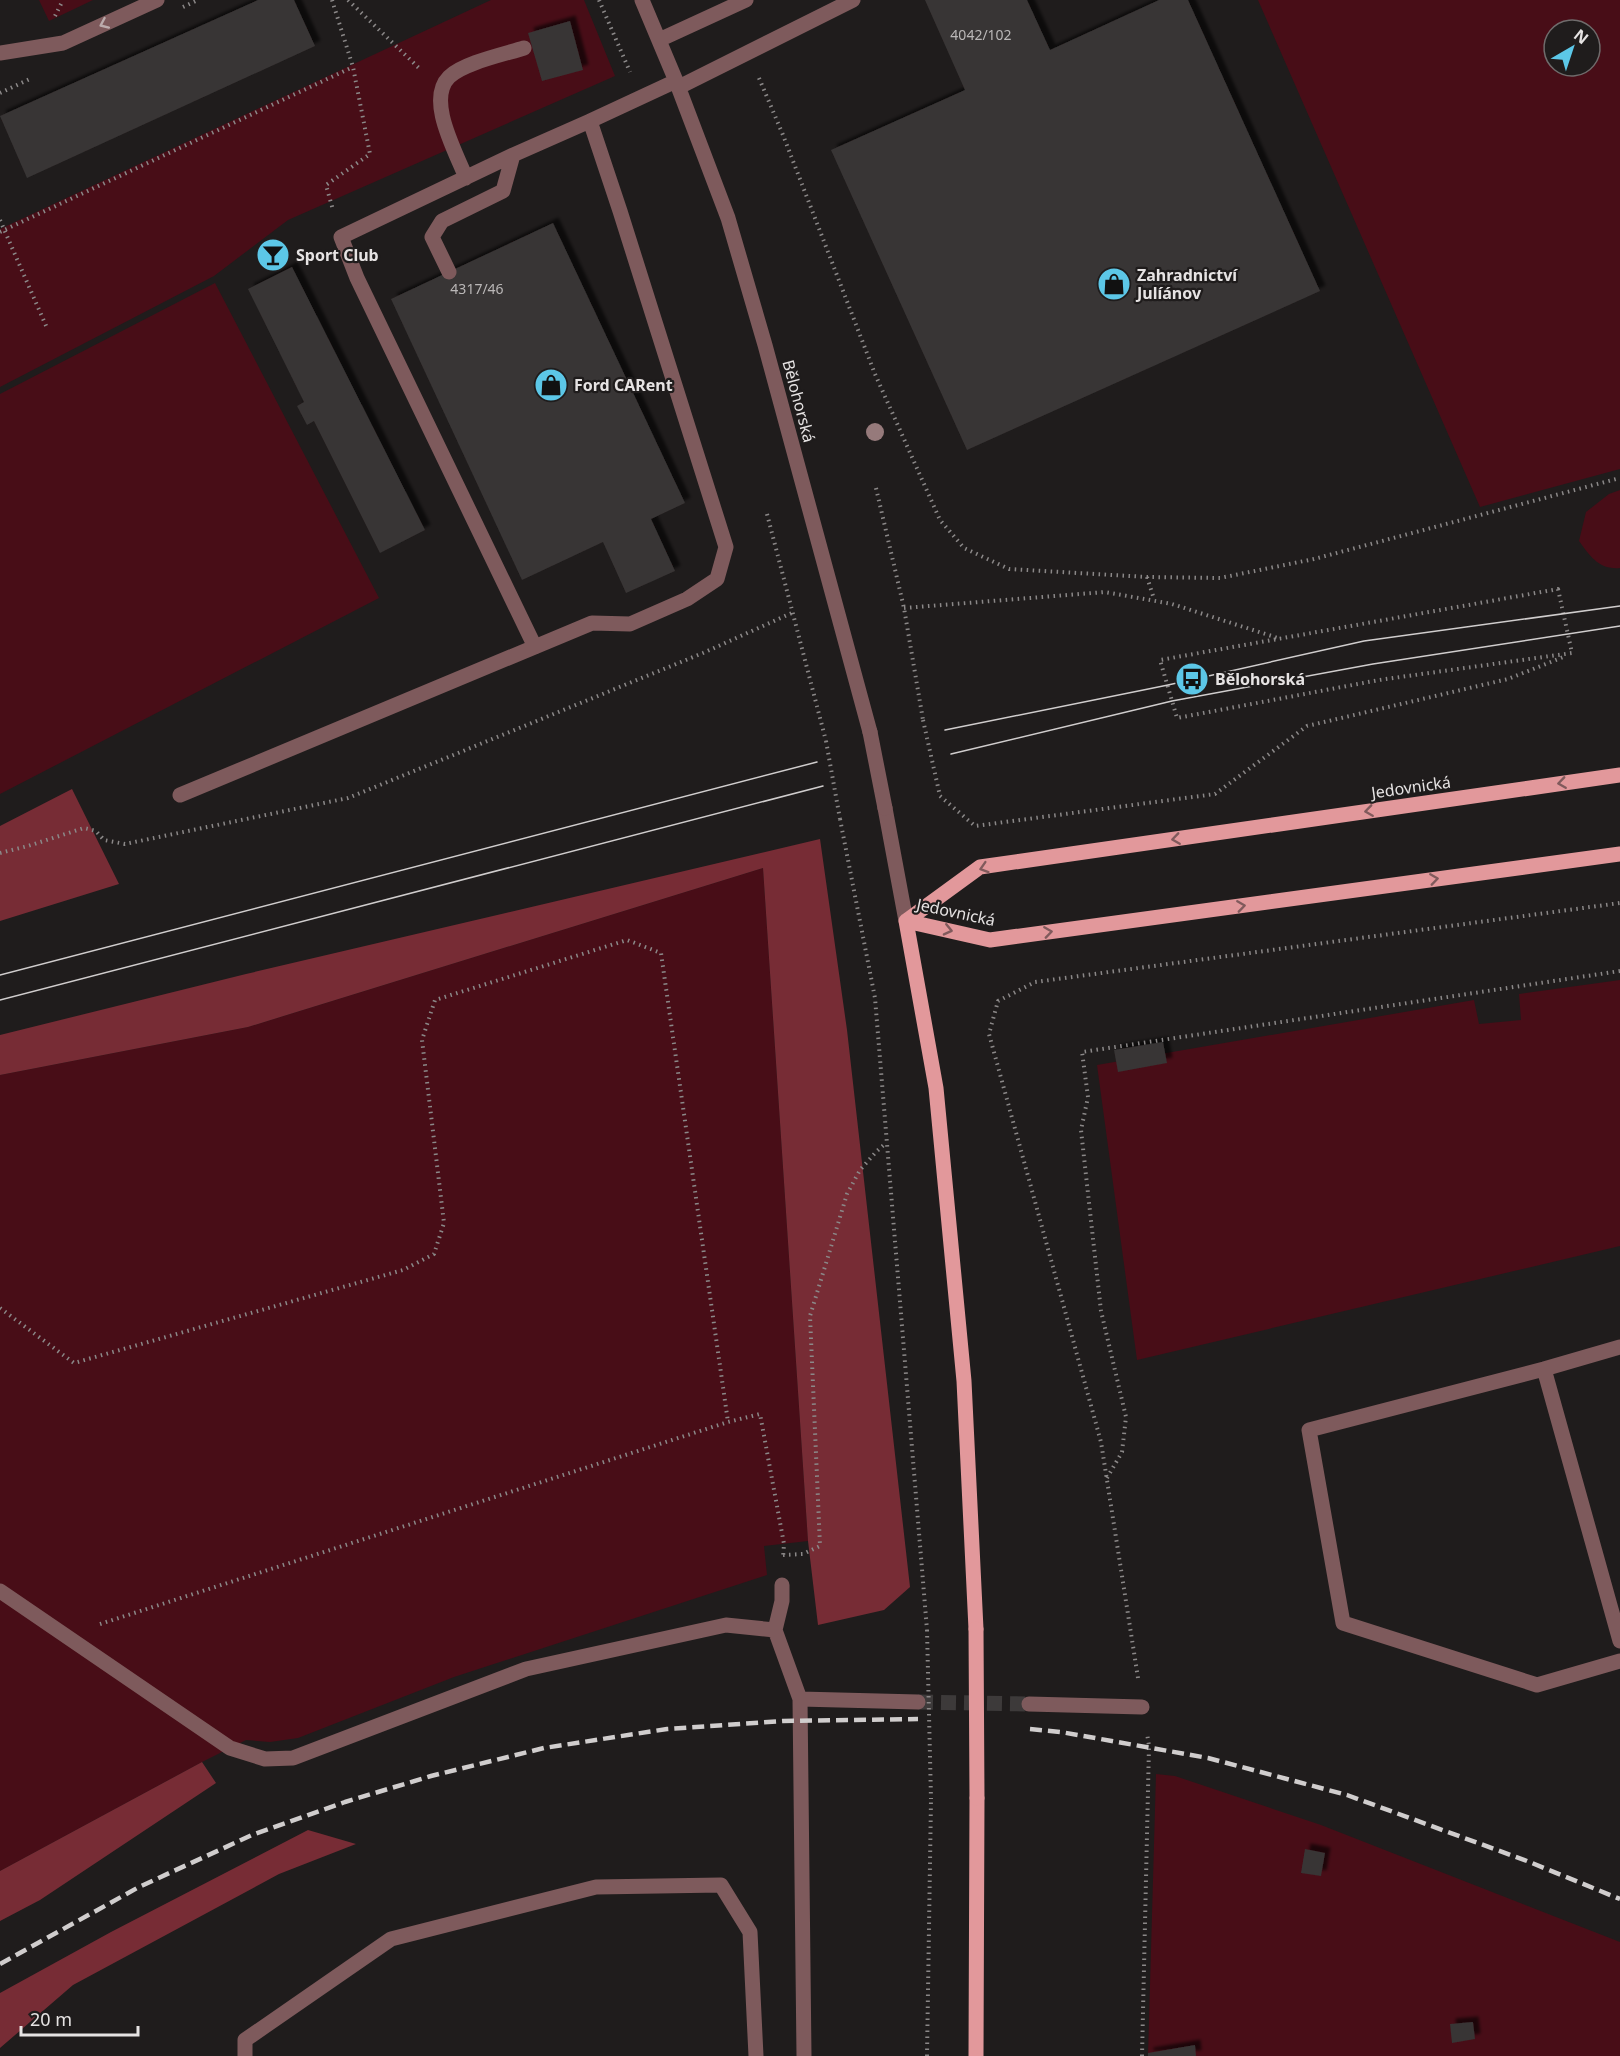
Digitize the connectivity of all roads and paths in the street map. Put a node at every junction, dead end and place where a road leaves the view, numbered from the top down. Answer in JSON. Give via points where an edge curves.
{"nodes":[{"id":1,"x":63,"y":0,"type":"edge"},
{"id":2,"x":157,"y":0,"type":"edge"},
{"id":3,"x":332,"y":0,"type":"edge"},
{"id":4,"x":348,"y":0,"type":"edge"},
{"id":5,"x":599,"y":0,"type":"edge"},
{"id":6,"x":642,"y":0,"type":"edge"},
{"id":7,"x":746,"y":0,"type":"edge"},
{"id":8,"x":853,"y":0,"type":"edge"},
{"id":9,"x":52,"y":22,"type":"dead end"},
{"id":10,"x":659,"y":40,"type":"junction"},
{"id":11,"x":524,"y":48,"type":"dead end"},
{"id":12,"x":0,"y":53,"type":"edge"},
{"id":13,"x":748,"y":53,"type":"junction"},
{"id":14,"x":353,"y":67,"type":"junction"},
{"id":15,"x":677,"y":84,"type":"junction"},
{"id":16,"x":441,"y":89,"type":"junction"},
{"id":17,"x":641,"y":98,"type":"junction"},
{"id":18,"x":590,"y":121,"type":"junction"},
{"id":19,"x":513,"y":155,"type":"junction"},
{"id":20,"x":466,"y":178,"type":"junction"},
{"id":21,"x":0,"y":220,"type":"edge"},
{"id":22,"x":2,"y":231,"type":"edge"},
{"id":23,"x":341,"y":237,"type":"junction"},
{"id":24,"x":449,"y":272,"type":"dead end"},
{"id":25,"x":47,"y":328,"type":"dead end"},
{"id":26,"x":1620,"y":478,"type":"edge"},
{"id":27,"x":876,"y":488,"type":"dead end"},
{"id":28,"x":767,"y":514,"type":"dead end"},
{"id":29,"x":1147,"y":577,"type":"junction"},
{"id":30,"x":1154,"y":600,"type":"junction"},
{"id":31,"x":904,"y":608,"type":"junction"},
{"id":32,"x":794,"y":612,"type":"junction"},
{"id":33,"x":1282,"y":639,"type":"junction"},
{"id":34,"x":535,"y":647,"type":"junction"},
{"id":35,"x":1572,"y":653,"type":"junction"},
{"id":36,"x":1620,"y":774,"type":"edge"},
{"id":37,"x":180,"y":795,"type":"dead end"},
{"id":38,"x":0,"y":853,"type":"edge"},
{"id":39,"x":1620,"y":854,"type":"edge"},
{"id":40,"x":1620,"y":903,"type":"edge"},
{"id":41,"x":906,"y":921,"type":"junction"},
{"id":42,"x":1620,"y":971,"type":"edge"},
{"id":43,"x":885,"y":1144,"type":"junction"},
{"id":44,"x":0,"y":1308,"type":"edge"},
{"id":45,"x":1620,"y":1347,"type":"edge"},
{"id":46,"x":1544,"y":1369,"type":"junction"},
{"id":47,"x":728,"y":1422,"type":"junction"},
{"id":48,"x":1107,"y":1478,"type":"junction"},
{"id":49,"x":783,"y":1555,"type":"junction"},
{"id":50,"x":782,"y":1585,"type":"joint"},
{"id":51,"x":0,"y":1591,"type":"edge"},
{"id":52,"x":775,"y":1630,"type":"junction"},
{"id":53,"x":65,"y":1635,"type":"junction"},
{"id":54,"x":1620,"y":1641,"type":"edge"},
{"id":55,"x":1620,"y":1661,"type":"edge"},
{"id":56,"x":800,"y":1699,"type":"junction"},
{"id":57,"x":918,"y":1702,"type":"tunnel mouth"},
{"id":58,"x":1029,"y":1704,"type":"tunnel mouth"},
{"id":59,"x":1142,"y":1707,"type":"junction"},
{"id":60,"x":245,"y":2056,"type":"edge"},
{"id":61,"x":756,"y":2056,"type":"edge"},
{"id":62,"x":804,"y":2056,"type":"edge"},
{"id":63,"x":927,"y":2056,"type":"edge"},
{"id":64,"x":976,"y":2056,"type":"edge"},
{"id":65,"x":1142,"y":2056,"type":"edge"}],
"edges":[{"from":1,"to":9,"type":"path"},
{"from":2,"to":12,"type":"street","one_way":true,"via":[[63,43]]},
{"from":3,"to":14,"type":"path"},
{"from":4,"to":16,"type":"path"},
{"from":5,"to":17,"type":"path"},
{"from":6,"to":10,"type":"street","name":"Bělohorská"},
{"from":7,"to":10,"type":"street"},
{"from":8,"to":13,"type":"street"},
{"from":10,"to":15,"type":"street","name":"Bělohorská"},
{"from":11,"to":16,"type":"street","via":[[474,64],[450,76]]},
{"from":13,"to":15,"type":"street"},
{"from":13,"to":29,"type":"path","via":[[875,374],[940,520],[964,548],[1009,569]]},
{"from":14,"to":22,"type":"path"},
{"from":14,"to":23,"type":"path","via":[[370,154],[326,185]]},
{"from":15,"to":17,"type":"street"},
{"from":15,"to":41,"type":"street","name":"Bělohorská","bridge":true,"via":[[734,239],[765,345],[870,732]]},
{"from":16,"to":20,"type":"street","via":[[441,113]]},
{"from":17,"to":18,"type":"street"},
{"from":18,"to":19,"type":"street"},
{"from":18,"to":34,"type":"street","via":[[726,548],[717,579],[687,599],[630,624],[592,623]]},
{"from":19,"to":20,"type":"street"},
{"from":19,"to":24,"type":"street","via":[[503,191],[442,221],[432,237]]},
{"from":20,"to":23,"type":"street"},
{"from":21,"to":22,"type":"path"},
{"from":22,"to":25,"type":"path"},
{"from":23,"to":34,"type":"street","via":[[357,278]]},
{"from":26,"to":29,"type":"path","via":[[1314,559],[1220,578]]},
{"from":27,"to":31,"type":"path"},
{"from":28,"to":32,"type":"path"},
{"from":29,"to":30,"type":"path"},
{"from":30,"to":31,"type":"path","via":[[1105,592]]},
{"from":30,"to":33,"type":"path"},
{"from":31,"to":35,"type":"path","bridge":true,"via":[[940,796],[975,826],[1215,794],[1307,726],[1508,679]]},
{"from":32,"to":38,"type":"path","via":[[348,798],[124,844],[104,840],[96,831],[84,828]]},
{"from":32,"to":43,"type":"path","bridge":true,"via":[[826,741],[874,998]]},
{"from":33,"to":35,"type":"path","via":[[1558,589]]},
{"from":33,"to":35,"type":"path","via":[[1160,660],[1178,718],[1379,680]]},
{"from":34,"to":37,"type":"street"},
{"from":36,"to":41,"type":"main road","name":"Jedovnická","one_way":true,"via":[[980,867]]},
{"from":41,"to":39,"type":"main road","name":"Jedovnická","one_way":true,"via":[[990,940]]},
{"from":40,"to":48,"type":"path","via":[[1035,982],[998,1001],[989,1034],[1101,1442]]},
{"from":41,"to":64,"type":"main road","bridge":true,"via":[[937,1099],[964,1381],[976,1629]]},
{"from":42,"to":48,"type":"path","via":[[1082,1052],[1088,1097],[1082,1130],[1101,1311],[1126,1418],[1122,1452]]},
{"from":43,"to":49,"type":"path","via":[[860,1170],[847,1194],[810,1316],[820,1546],[803,1554]]},
{"from":43,"to":63,"type":"path","bridge":true,"via":[[927,1630],[931,1799]]},
{"from":44,"to":47,"type":"path","via":[[74,1363],[403,1270],[434,1254],[444,1223],[422,1040],[435,1000],[627,940],[662,953]]},
{"from":45,"to":46,"type":"street"},
{"from":46,"to":54,"type":"street"},
{"from":46,"to":55,"type":"street","via":[[1309,1430],[1343,1623],[1537,1685]]},
{"from":47,"to":49,"type":"path","via":[[760,1414]]},
{"from":47,"to":53,"type":"path"},
{"from":48,"to":59,"type":"path"},
{"from":49,"to":50,"type":"path"},
{"from":50,"to":52,"type":"street"},
{"from":51,"to":53,"type":"street"},
{"from":52,"to":53,"type":"street","via":[[726,1625],[526,1670],[293,1758],[265,1759],[230,1748]]},
{"from":52,"to":56,"type":"street"},
{"from":56,"to":57,"type":"street"},
{"from":56,"to":62,"type":"street"},
{"from":58,"to":59,"type":"street"},
{"from":59,"to":65,"type":"path","via":[[1149,1746]]},
{"from":60,"to":61,"type":"street","via":[[245,2040],[391,1940],[596,1887],[721,1885],[750,1932]]}]}
